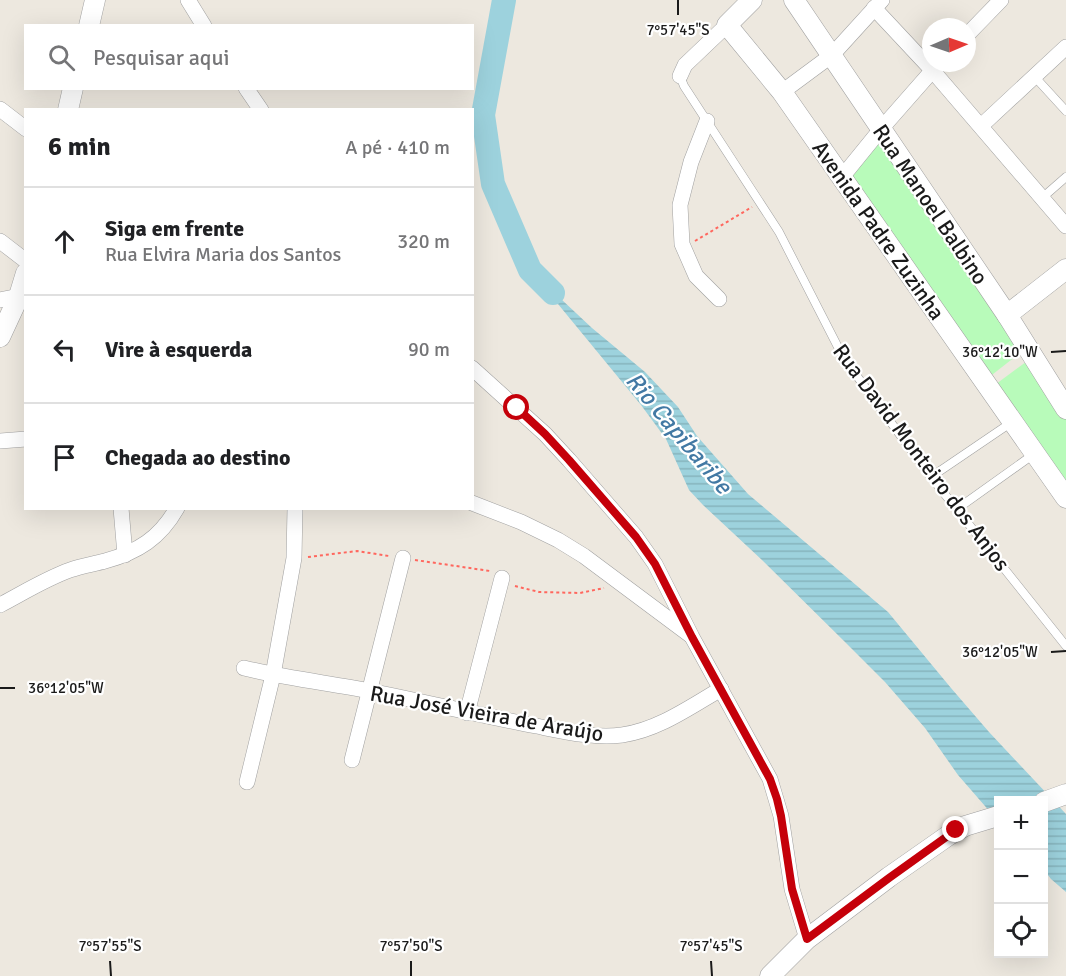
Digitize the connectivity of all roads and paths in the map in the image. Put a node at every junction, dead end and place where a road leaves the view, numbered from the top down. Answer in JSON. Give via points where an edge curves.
{"nodes":[{"id":1,"x":95,"y":0,"type":"edge"},
{"id":2,"x":188,"y":0,"type":"edge"},
{"id":3,"x":752,"y":0,"type":"edge"},
{"id":4,"x":794,"y":0,"type":"edge"},
{"id":5,"x":1001,"y":0,"type":"edge"},
{"id":6,"x":878,"y":4,"type":"edge"},
{"id":7,"x":89,"y":24,"type":"edge"},
{"id":8,"x":203,"y":24,"type":"edge"},
{"id":9,"x":727,"y":25,"type":"junction"},
{"id":10,"x":976,"y":25,"type":"edge"},
{"id":11,"x":1066,"y":47,"type":"edge"},
{"id":12,"x":922,"y":53,"type":"edge"},
{"id":13,"x":832,"y":55,"type":"junction"},
{"id":14,"x":931,"y":72,"type":"edge"},
{"id":15,"x":939,"y":72,"type":"edge"},
{"id":16,"x":680,"y":76,"type":"joint"},
{"id":17,"x":1034,"y":76,"type":"junction"},
{"id":18,"x":73,"y":90,"type":"edge"},
{"id":19,"x":247,"y":90,"type":"edge"},
{"id":20,"x":782,"y":92,"type":"junction"},
{"id":21,"x":68,"y":108,"type":"edge"},
{"id":22,"x":260,"y":108,"type":"edge"},
{"id":23,"x":0,"y":110,"type":"edge"},
{"id":24,"x":1066,"y":111,"type":"edge"},
{"id":25,"x":707,"y":121,"type":"junction"},
{"id":26,"x":981,"y":126,"type":"junction"},
{"id":27,"x":24,"y":128,"type":"edge"},
{"id":28,"x":880,"y":129,"type":"junction"},
{"id":29,"x":842,"y":177,"type":"junction"},
{"id":30,"x":1066,"y":177,"type":"edge"},
{"id":31,"x":1042,"y":198,"type":"junction"},
{"id":32,"x":760,"y":202,"type":"junction"},
{"id":33,"x":1066,"y":226,"type":"edge"},
{"id":34,"x":0,"y":241,"type":"edge"},
{"id":35,"x":684,"y":248,"type":"junction"},
{"id":36,"x":24,"y":259,"type":"edge"},
{"id":37,"x":1066,"y":269,"type":"edge"},
{"id":38,"x":24,"y":275,"type":"edge"},
{"id":39,"x":9,"y":298,"type":"edge"},
{"id":40,"x":719,"y":298,"type":"dead end"},
{"id":41,"x":1007,"y":315,"type":"junction"},
{"id":42,"x":0,"y":337,"type":"edge"},
{"id":43,"x":474,"y":370,"type":"edge"},
{"id":44,"x":1066,"y":409,"type":"edge"},
{"id":45,"x":1013,"y":421,"type":"junction"},
{"id":46,"x":24,"y":439,"type":"edge"},
{"id":47,"x":0,"y":441,"type":"edge"},
{"id":48,"x":1035,"y":453,"type":"junction"},
{"id":49,"x":932,"y":477,"type":"junction"},
{"id":50,"x":1066,"y":498,"type":"edge"},
{"id":51,"x":474,"y":504,"type":"edge"},
{"id":52,"x":957,"y":509,"type":"junction"},
{"id":53,"x":121,"y":510,"type":"edge"},
{"id":54,"x":176,"y":510,"type":"edge"},
{"id":55,"x":295,"y":510,"type":"edge"},
{"id":56,"x":125,"y":555,"type":"junction"},
{"id":57,"x":294,"y":558,"type":"junction"},
{"id":58,"x":403,"y":558,"type":"junction"},
{"id":59,"x":502,"y":578,"type":"junction"},
{"id":60,"x":621,"y":584,"type":"junction"},
{"id":61,"x":0,"y":605,"type":"edge"},
{"id":62,"x":692,"y":637,"type":"junction"},
{"id":63,"x":1066,"y":646,"type":"edge"},
{"id":64,"x":244,"y":668,"type":"dead end"},
{"id":65,"x":273,"y":675,"type":"junction"},
{"id":66,"x":721,"y":689,"type":"junction"},
{"id":67,"x":369,"y":691,"type":"junction"},
{"id":68,"x":467,"y":713,"type":"junction"},
{"id":69,"x":352,"y":760,"type":"dead end"},
{"id":70,"x":247,"y":782,"type":"dead end"},
{"id":71,"x":1066,"y":794,"type":"edge"},
{"id":72,"x":1048,"y":801,"type":"edge"},
{"id":73,"x":994,"y":817,"type":"edge"},
{"id":74,"x":807,"y":939,"type":"junction"},
{"id":75,"x":770,"y":976,"type":"edge"}],
"edges":[{"from":1,"to":7,"type":"street"},
{"from":2,"to":8,"type":"street"},
{"from":3,"to":9,"type":"street"},
{"from":4,"to":13,"type":"street","name":"Rua Manoel Balbino"},
{"from":5,"to":10,"type":"street"},
{"from":6,"to":12,"type":"street"},
{"from":6,"to":13,"type":"street"},
{"from":9,"to":16,"type":"street","via":[[685,65]]},
{"from":9,"to":20,"type":"street","name":"Avenida Padre Zuzinha"},
{"from":11,"to":17,"type":"street"},
{"from":13,"to":20,"type":"street"},
{"from":13,"to":28,"type":"street","name":"Rua Manoel Balbino"},
{"from":14,"to":28,"type":"street"},
{"from":15,"to":26,"type":"street"},
{"from":16,"to":25,"type":"lane","name":"Rua David Monteiro dos Anjos"},
{"from":17,"to":24,"type":"lane"},
{"from":17,"to":26,"type":"street"},
{"from":18,"to":21,"type":"street"},
{"from":19,"to":22,"type":"street"},
{"from":20,"to":29,"type":"street","name":"Avenida Padre Zuzinha"},
{"from":23,"to":27,"type":"street"},
{"from":25,"to":32,"type":"lane","name":"Rua David Monteiro dos Anjos"},
{"from":25,"to":35,"type":"street","via":[[680,205]]},
{"from":26,"to":31,"type":"street"},
{"from":28,"to":29,"type":"street"},
{"from":28,"to":41,"type":"street","name":"Rua Manoel Balbino"},
{"from":29,"to":45,"type":"street","name":"Avenida Padre Zuzinha"},
{"from":30,"to":31,"type":"lane"},
{"from":31,"to":33,"type":"street"},
{"from":32,"to":35,"type":"path"},
{"from":32,"to":49,"type":"lane","name":"Rua David Monteiro dos Anjos","via":[[841,352]]},
{"from":34,"to":36,"type":"street"},
{"from":35,"to":40,"type":"street","via":[[696,276]]},
{"from":37,"to":41,"type":"street"},
{"from":38,"to":39,"type":"street"},
{"from":39,"to":42,"type":"street"},
{"from":41,"to":44,"type":"street","name":"Rua Manoel Balbino"},
{"from":43,"to":62,"type":"street","via":[[545,434],[636,537],[655,564]]},
{"from":45,"to":48,"type":"street","name":"Avenida Padre Zuzinha"},
{"from":45,"to":49,"type":"lane"},
{"from":46,"to":47,"type":"street"},
{"from":48,"to":50,"type":"street","name":"Avenida Padre Zuzinha"},
{"from":48,"to":52,"type":"lane"},
{"from":49,"to":52,"type":"lane","name":"Rua David Monteiro dos Anjos"},
{"from":51,"to":60,"type":"street","via":[[558,540]]},
{"from":52,"to":63,"type":"lane","name":"Rua David Monteiro dos Anjos"},
{"from":53,"to":56,"type":"street"},
{"from":54,"to":56,"type":"street","via":[[157,536]]},
{"from":55,"to":57,"type":"street"},
{"from":56,"to":61,"type":"street","via":[[72,569]]},
{"from":57,"to":58,"type":"path","via":[[357,551]]},
{"from":57,"to":65,"type":"street"},
{"from":58,"to":59,"type":"path","via":[[490,571]]},
{"from":58,"to":67,"type":"street"},
{"from":59,"to":60,"type":"path","via":[[539,592],[580,593]]},
{"from":59,"to":68,"type":"street"},
{"from":60,"to":62,"type":"street"},
{"from":62,"to":66,"type":"street"},
{"from":64,"to":65,"type":"street","name":"Rua José Vieira de Araújo"},
{"from":65,"to":67,"type":"street","name":"Rua José Vieira de Araújo"},
{"from":65,"to":70,"type":"street"},
{"from":66,"to":68,"type":"street","name":"Rua José Vieira de Araújo","via":[[654,726],[620,736]]},
{"from":66,"to":74,"type":"street","via":[[777,799],[792,889]]},
{"from":67,"to":68,"type":"street","name":"Rua José Vieira de Araújo"},
{"from":67,"to":69,"type":"street"},
{"from":71,"to":72,"type":"street"},
{"from":73,"to":74,"type":"street","via":[[949,835]]},
{"from":74,"to":75,"type":"street"}]}
